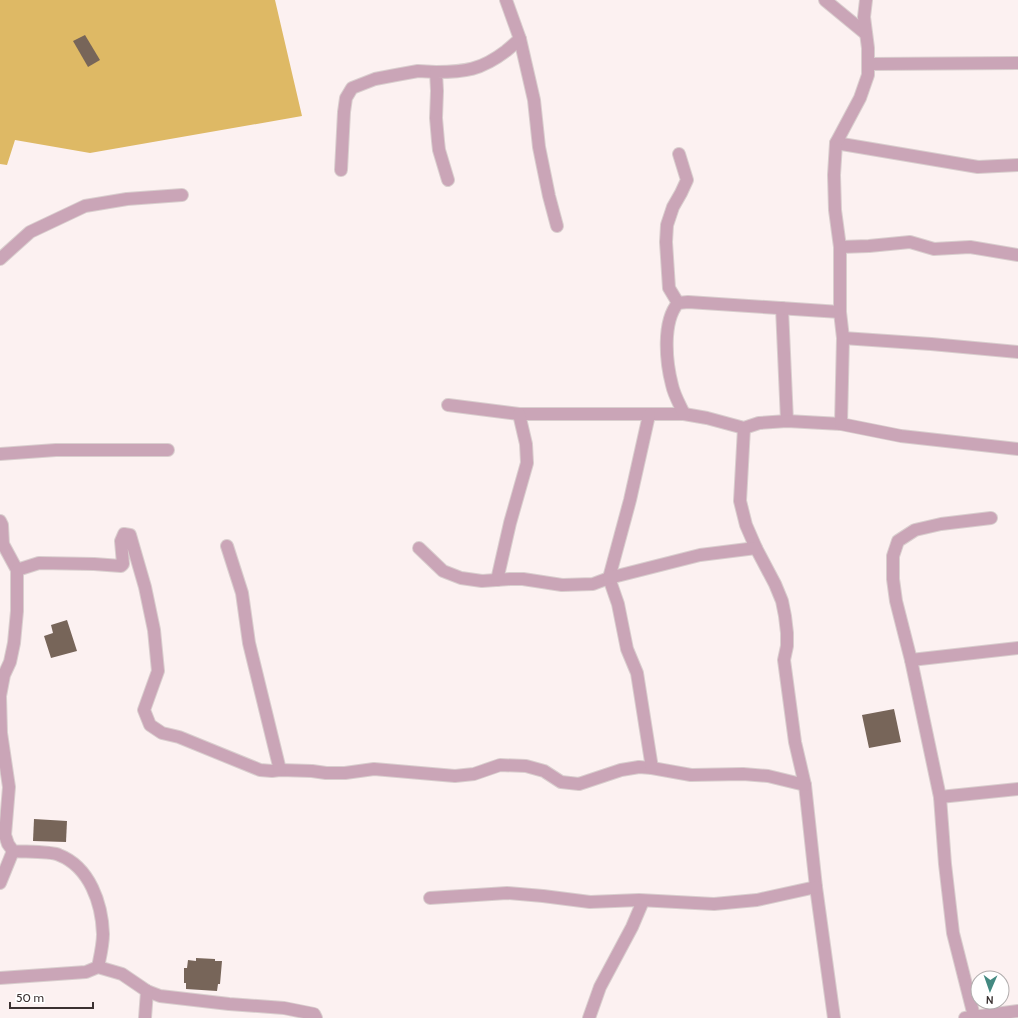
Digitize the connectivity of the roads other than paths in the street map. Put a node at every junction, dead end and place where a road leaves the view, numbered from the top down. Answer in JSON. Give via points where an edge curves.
{"nodes":[{"id":1,"x":506,"y":0,"type":"edge"},
{"id":2,"x":825,"y":0,"type":"edge"},
{"id":3,"x":866,"y":0,"type":"edge"},
{"id":4,"x":865,"y":33,"type":"junction"},
{"id":5,"x":520,"y":39,"type":"junction"},
{"id":6,"x":1018,"y":62,"type":"edge"},
{"id":7,"x":868,"y":64,"type":"junction"},
{"id":8,"x":436,"y":72,"type":"junction"},
{"id":9,"x":836,"y":143,"type":"junction"},
{"id":10,"x":679,"y":154,"type":"dead end"},
{"id":11,"x":1018,"y":165,"type":"edge"},
{"id":12,"x":341,"y":170,"type":"dead end"},
{"id":13,"x":448,"y":180,"type":"dead end"},
{"id":14,"x":182,"y":195,"type":"dead end"},
{"id":15,"x":557,"y":226,"type":"dead end"},
{"id":16,"x":840,"y":247,"type":"junction"},
{"id":17,"x":1018,"y":255,"type":"edge"},
{"id":18,"x":0,"y":258,"type":"edge"},
{"id":19,"x":678,"y":303,"type":"junction"},
{"id":20,"x":782,"y":308,"type":"junction"},
{"id":21,"x":840,"y":312,"type":"junction"},
{"id":22,"x":843,"y":338,"type":"junction"},
{"id":23,"x":1018,"y":352,"type":"edge"},
{"id":24,"x":448,"y":405,"type":"dead end"},
{"id":25,"x":519,"y":414,"type":"junction"},
{"id":26,"x":684,"y":414,"type":"junction"},
{"id":27,"x":648,"y":415,"type":"junction"},
{"id":28,"x":787,"y":421,"type":"junction"},
{"id":29,"x":841,"y":424,"type":"junction"},
{"id":30,"x":744,"y":428,"type":"junction"},
{"id":31,"x":1018,"y":449,"type":"edge"},
{"id":32,"x":168,"y":450,"type":"dead end"},
{"id":33,"x":0,"y":454,"type":"edge"},
{"id":34,"x":991,"y":518,"type":"dead end"},
{"id":35,"x":0,"y":521,"type":"edge"},
{"id":36,"x":2,"y":543,"type":"edge"},
{"id":37,"x":227,"y":546,"type":"dead end"},
{"id":38,"x":419,"y":548,"type":"dead end"},
{"id":39,"x":756,"y":548,"type":"junction"},
{"id":40,"x":17,"y":570,"type":"junction"},
{"id":41,"x":608,"y":578,"type":"junction"},
{"id":42,"x":497,"y":580,"type":"junction"},
{"id":43,"x":1018,"y":648,"type":"edge"},
{"id":44,"x":911,"y":660,"type":"junction"},
{"id":45,"x":652,"y":768,"type":"junction"},
{"id":46,"x":280,"y":770,"type":"junction"},
{"id":47,"x":805,"y":785,"type":"junction"},
{"id":48,"x":1018,"y":789,"type":"edge"},
{"id":49,"x":940,"y":797,"type":"junction"},
{"id":50,"x":13,"y":851,"type":"junction"},
{"id":51,"x":0,"y":883,"type":"edge"},
{"id":52,"x":816,"y":887,"type":"junction"},
{"id":53,"x":430,"y":898,"type":"dead end"},
{"id":54,"x":643,"y":900,"type":"junction"},
{"id":55,"x":98,"y":968,"type":"junction"},
{"id":56,"x":0,"y":978,"type":"edge"},
{"id":57,"x":147,"y":991,"type":"junction"},
{"id":58,"x":1018,"y":1011,"type":"edge"},
{"id":59,"x":970,"y":1017,"type":"edge"},
{"id":60,"x":145,"y":1018,"type":"edge"},
{"id":61,"x":316,"y":1018,"type":"edge"},
{"id":62,"x":589,"y":1018,"type":"edge"},
{"id":63,"x":834,"y":1018,"type":"edge"}],
"edges":[{"from":1,"to":5,"type":"street"},
{"from":2,"to":4,"type":"street"},
{"from":3,"to":4,"type":"street"},
{"from":4,"to":7,"type":"street"},
{"from":5,"to":8,"type":"street","via":[[482,66],[468,70]]},
{"from":5,"to":15,"type":"street","via":[[534,100],[539,147]]},
{"from":6,"to":7,"type":"street"},
{"from":7,"to":9,"type":"street","via":[[868,75],[860,98]]},
{"from":8,"to":12,"type":"street","via":[[418,71],[396,75],[352,88],[346,98],[344,112]]},
{"from":8,"to":13,"type":"street","via":[[438,141]]},
{"from":9,"to":11,"type":"street","via":[[978,167]]},
{"from":9,"to":16,"type":"street","via":[[835,210]]},
{"from":10,"to":19,"type":"street","via":[[687,180],[673,207],[667,225],[666,242],[669,288]]},
{"from":14,"to":18,"type":"street","via":[[127,199],[85,206],[30,232]]},
{"from":16,"to":17,"type":"street","via":[[910,242],[934,249],[970,248]]},
{"from":16,"to":21,"type":"street"},
{"from":19,"to":20,"type":"street"},
{"from":19,"to":26,"type":"street","via":[[673,309],[667,331],[668,361],[672,386]]},
{"from":20,"to":21,"type":"street"},
{"from":20,"to":28,"type":"street"},
{"from":21,"to":22,"type":"street"},
{"from":22,"to":23,"type":"street"},
{"from":22,"to":29,"type":"street"},
{"from":24,"to":25,"type":"street"},
{"from":25,"to":27,"type":"street"},
{"from":25,"to":42,"type":"street","via":[[526,444],[527,463]]},
{"from":26,"to":27,"type":"street"},
{"from":26,"to":30,"type":"street"},
{"from":27,"to":41,"type":"street","via":[[630,500]]},
{"from":28,"to":29,"type":"street"},
{"from":28,"to":30,"type":"street","via":[[759,423]]},
{"from":29,"to":31,"type":"street","via":[[901,436]]},
{"from":30,"to":39,"type":"street","via":[[740,501],[746,525]]},
{"from":32,"to":33,"type":"street","via":[[56,450]]},
{"from":34,"to":44,"type":"street","via":[[914,530],[898,542],[893,556],[893,579]]},
{"from":35,"to":36,"type":"street"},
{"from":36,"to":40,"type":"street"},
{"from":37,"to":46,"type":"street","via":[[242,593],[249,643]]},
{"from":38,"to":42,"type":"street","via":[[443,571],[461,578]]},
{"from":39,"to":41,"type":"street","via":[[700,555]]},
{"from":39,"to":47,"type":"street","via":[[782,601],[787,632],[785,668],[795,742]]},
{"from":40,"to":46,"type":"street","via":[[39,563],[121,566],[121,541],[124,534],[130,535],[154,630],[158,671],[144,710],[150,725],[162,733],[179,737],[260,770]]},
{"from":40,"to":50,"type":"street","via":[[14,643],[0,696],[1,732],[9,786],[5,835]]},
{"from":41,"to":42,"type":"street","via":[[594,584],[562,585],[523,579]]},
{"from":41,"to":45,"type":"street","via":[[618,604],[627,650],[637,673]]},
{"from":43,"to":44,"type":"street"},
{"from":44,"to":49,"type":"street"},
{"from":45,"to":46,"type":"street","via":[[621,770],[579,784],[561,782],[544,771],[526,766],[506,765],[456,776],[374,769],[345,773]]},
{"from":45,"to":47,"type":"street","via":[[691,775],[768,776]]},
{"from":47,"to":52,"type":"street"},
{"from":48,"to":49,"type":"street"},
{"from":49,"to":59,"type":"street","via":[[954,933]]},
{"from":50,"to":51,"type":"street"},
{"from":50,"to":55,"type":"street","via":[[58,854],[74,863],[89,881],[100,908],[103,935]]},
{"from":52,"to":54,"type":"street","via":[[757,900],[714,904]]},
{"from":52,"to":63,"type":"street"},
{"from":53,"to":54,"type":"street","via":[[508,893],[590,902]]},
{"from":54,"to":62,"type":"street","via":[[632,928],[600,987]]},
{"from":55,"to":56,"type":"street","via":[[86,972]]},
{"from":55,"to":57,"type":"street","via":[[122,974]]},
{"from":57,"to":60,"type":"street"},
{"from":57,"to":61,"type":"street","via":[[160,996],[284,1008],[314,1014]]},
{"from":58,"to":59,"type":"street"}]}
